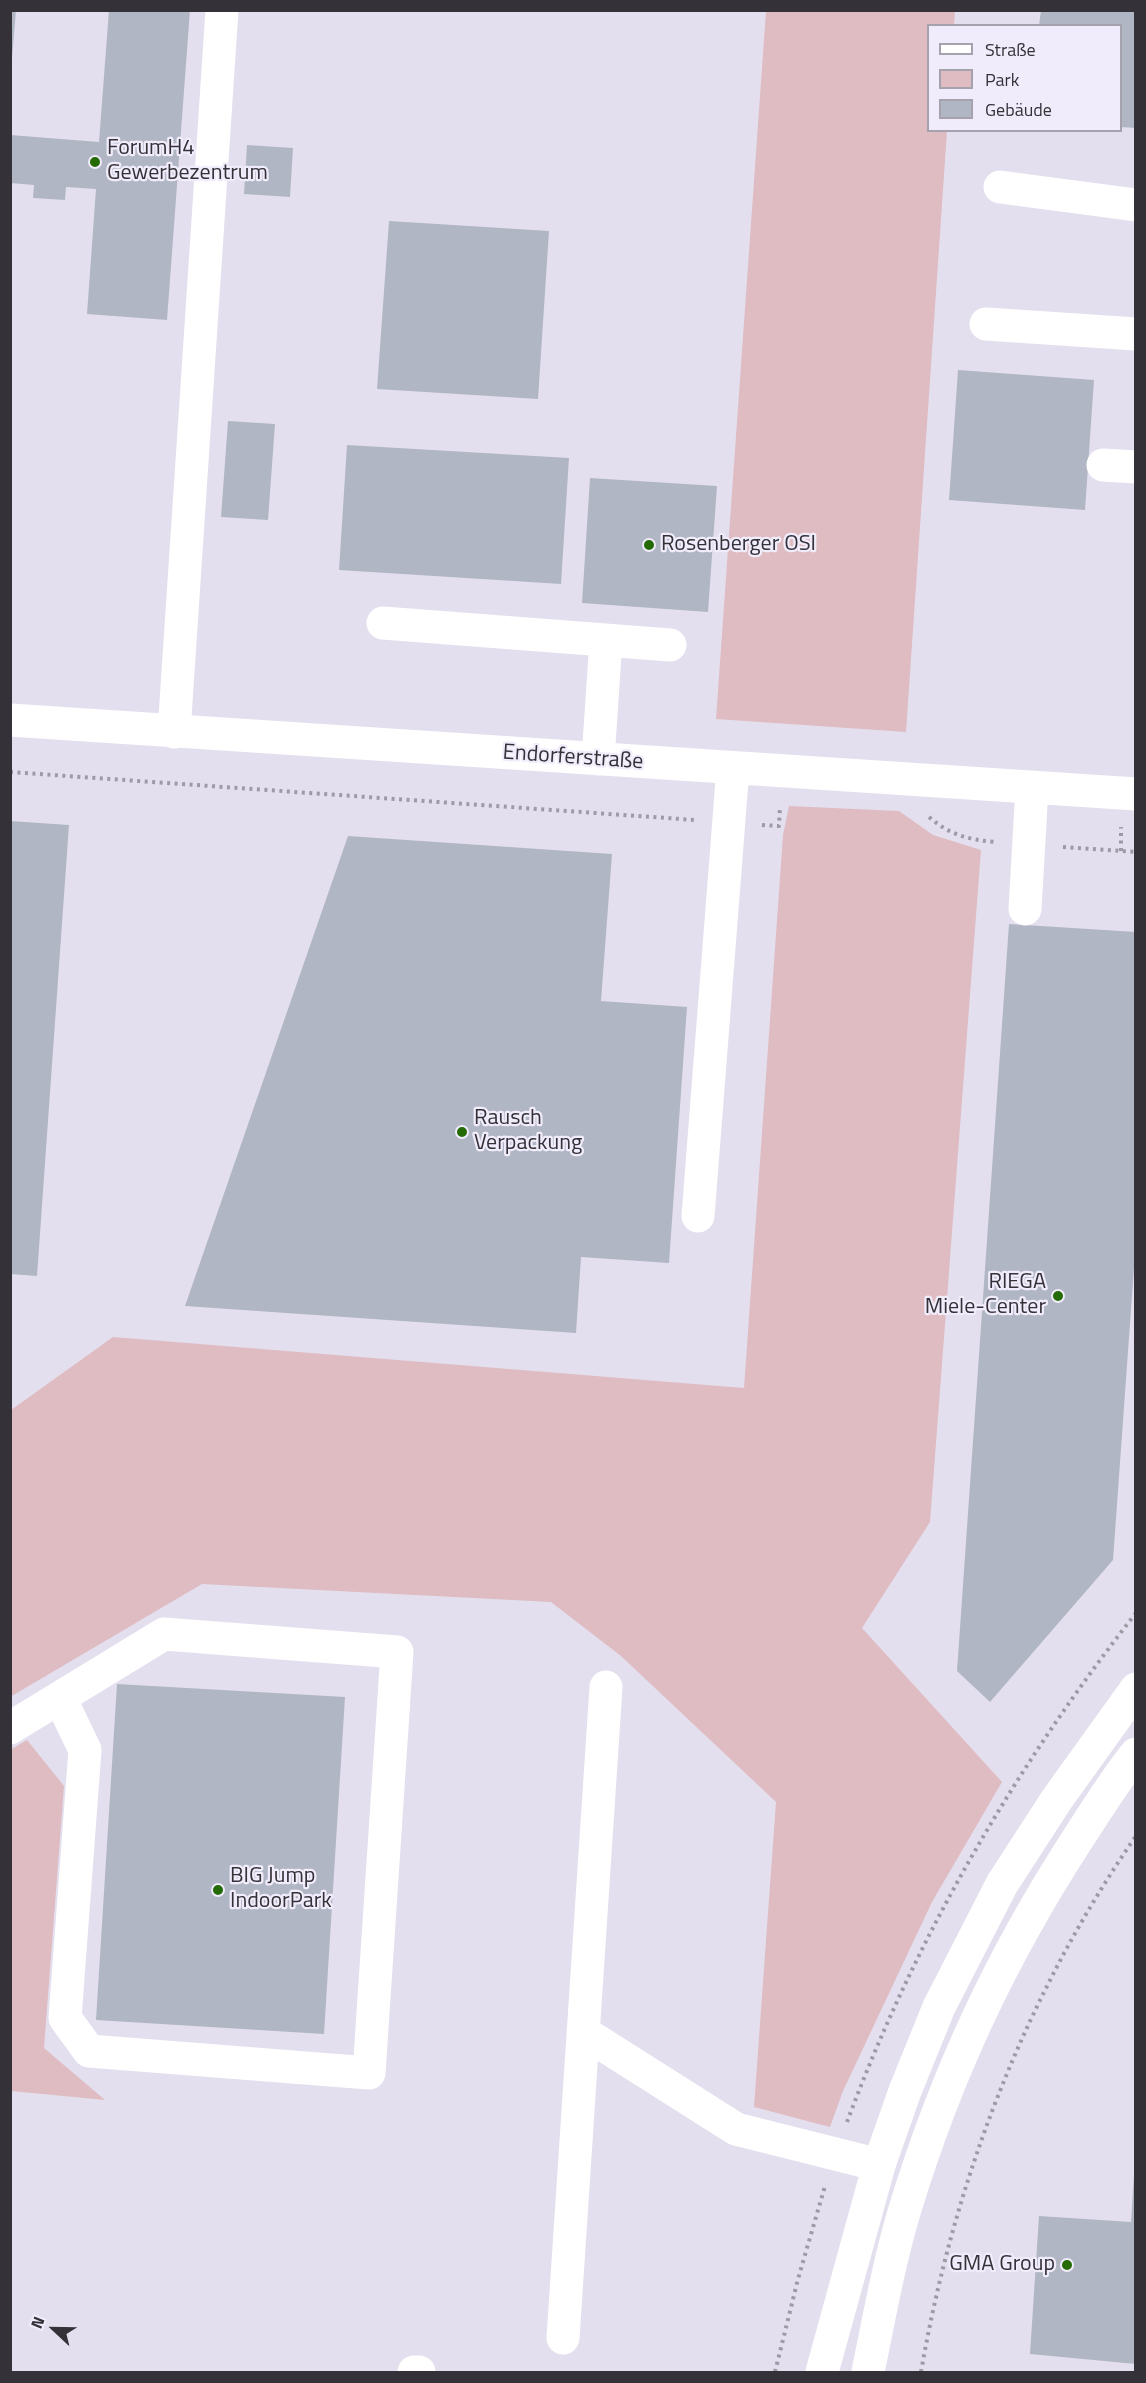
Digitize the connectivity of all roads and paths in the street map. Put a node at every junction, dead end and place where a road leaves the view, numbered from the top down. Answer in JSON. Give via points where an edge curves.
{"nodes":[{"id":1,"x":222,"y":10,"type":"edge"},
{"id":2,"x":1000,"y":187,"type":"dead end"},
{"id":3,"x":1136,"y":205,"type":"edge"},
{"id":4,"x":986,"y":324,"type":"dead end"},
{"id":5,"x":1136,"y":334,"type":"edge"},
{"id":6,"x":1103,"y":465,"type":"dead end"},
{"id":7,"x":1136,"y":467,"type":"edge"},
{"id":8,"x":383,"y":623,"type":"dead end"},
{"id":9,"x":606,"y":640,"type":"junction"},
{"id":10,"x":670,"y":645,"type":"dead end"},
{"id":11,"x":10,"y":720,"type":"edge"},
{"id":12,"x":174,"y":732,"type":"junction"},
{"id":13,"x":598,"y":759,"type":"junction"},
{"id":14,"x":733,"y":768,"type":"junction"},
{"id":15,"x":10,"y":772,"type":"edge"},
{"id":16,"x":1032,"y":788,"type":"junction"},
{"id":17,"x":1136,"y":794,"type":"edge"},
{"id":18,"x":781,"y":797,"type":"dead end"},
{"id":19,"x":922,"y":811,"type":"dead end"},
{"id":20,"x":729,"y":823,"type":"junction"},
{"id":21,"x":1029,"y":844,"type":"junction"},
{"id":22,"x":1136,"y":852,"type":"edge"},
{"id":23,"x":1025,"y":909,"type":"dead end"},
{"id":24,"x":698,"y":1215,"type":"dead end"},
{"id":25,"x":1136,"y":1613,"type":"edge"},
{"id":26,"x":606,"y":1687,"type":"dead end"},
{"id":27,"x":1136,"y":1689,"type":"edge"},
{"id":28,"x":60,"y":1698,"type":"junction"},
{"id":29,"x":10,"y":1728,"type":"edge"},
{"id":30,"x":1136,"y":1754,"type":"edge"},
{"id":31,"x":1136,"y":1836,"type":"edge"},
{"id":32,"x":900,"y":1996,"type":"dead end"},
{"id":33,"x":583,"y":2032,"type":"junction"},
{"id":34,"x":879,"y":2165,"type":"junction"},
{"id":35,"x":563,"y":2338,"type":"dead end"},
{"id":36,"x":822,"y":2373,"type":"edge"},
{"id":37,"x":867,"y":2373,"type":"edge"},
{"id":38,"x":921,"y":2373,"type":"edge"}],
"edges":[{"from":1,"to":12,"type":"main road"},
{"from":2,"to":3,"type":"main road"},
{"from":4,"to":5,"type":"main road"},
{"from":6,"to":7,"type":"main road"},
{"from":8,"to":9,"type":"main road"},
{"from":9,"to":10,"type":"main road"},
{"from":9,"to":13,"type":"main road"},
{"from":11,"to":12,"type":"main road","name":"Endorferstraße"},
{"from":12,"to":13,"type":"main road","name":"Endorferstraße"},
{"from":13,"to":14,"type":"main road","name":"Endorferstraße"},
{"from":14,"to":16,"type":"main road","name":"Endorferstraße"},
{"from":14,"to":20,"type":"main road"},
{"from":15,"to":20,"type":"path"},
{"from":16,"to":17,"type":"main road","name":"Endorferstraße"},
{"from":16,"to":21,"type":"main road"},
{"from":18,"to":20,"type":"path","via":[[779,826]]},
{"from":19,"to":21,"type":"path","via":[[962,838]]},
{"from":20,"to":24,"type":"main road"},
{"from":21,"to":22,"type":"path"},
{"from":21,"to":23,"type":"main road"},
{"from":25,"to":32,"type":"path","via":[[1057,1720],[991,1823]]},
{"from":26,"to":33,"type":"main road"},
{"from":27,"to":34,"type":"main road","via":[[1057,1799],[997,1893],[939,2007]]},
{"from":28,"to":28,"type":"main road","via":[[85,1750],[65,2018],[89,2051],[369,2073],[397,1652],[164,1634]]},
{"from":28,"to":29,"type":"main road"},
{"from":30,"to":37,"type":"main road","via":[[1021,1929],[960,2055],[905,2211]]},
{"from":31,"to":38,"type":"path","via":[[1071,1940],[1018,2046],[964,2187]]},
{"from":33,"to":34,"type":"main road","via":[[736,2129]]},
{"from":33,"to":35,"type":"main road"},
{"from":34,"to":36,"type":"main road"}]}
